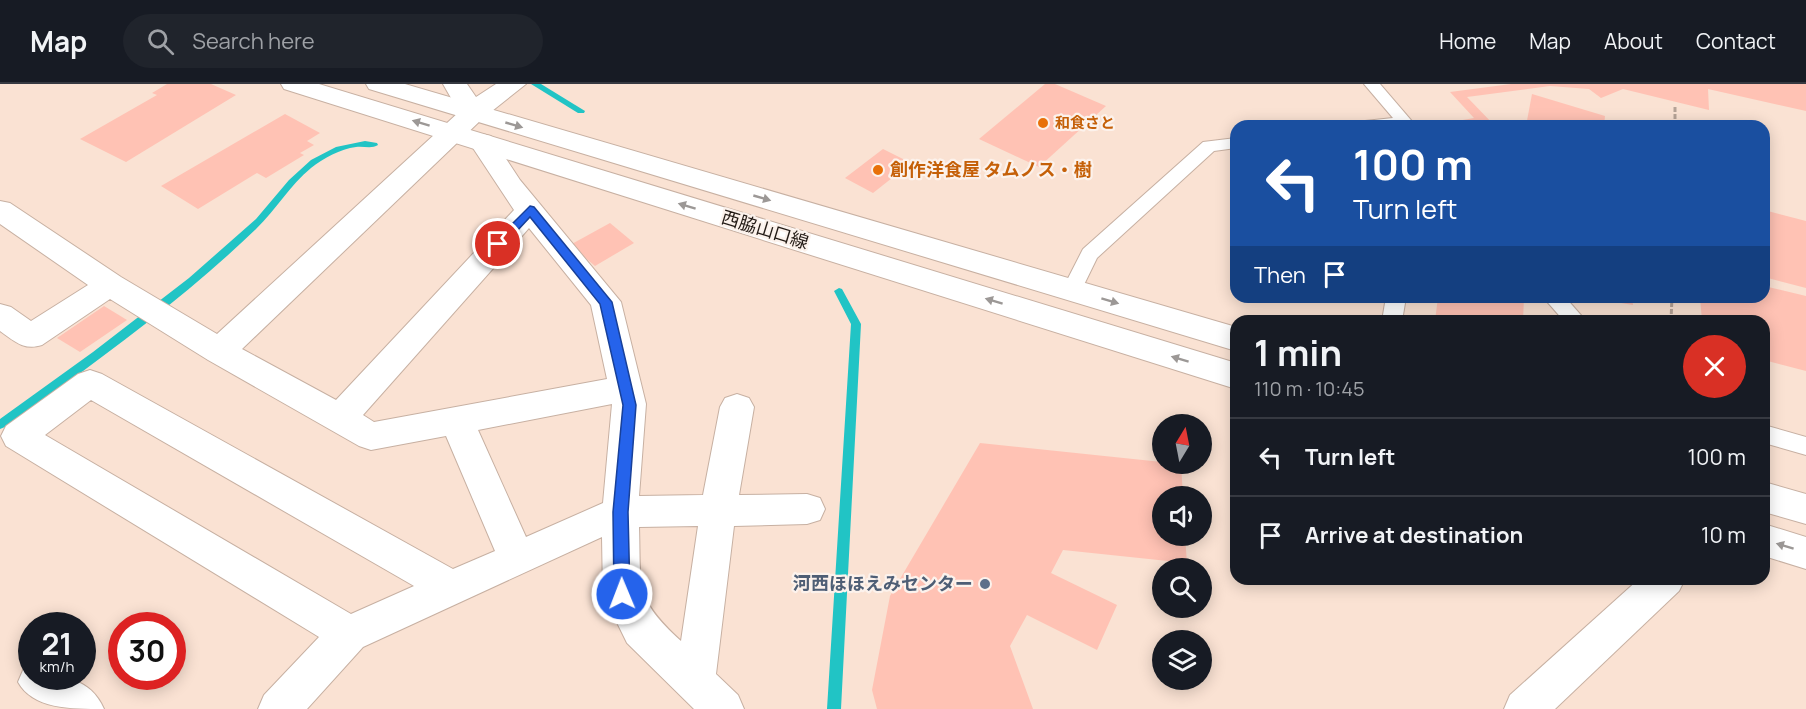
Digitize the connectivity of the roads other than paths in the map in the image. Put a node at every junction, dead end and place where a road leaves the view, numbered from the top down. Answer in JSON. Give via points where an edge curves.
{"nodes":[{"id":1,"x":293,"y":84,"type":"edge"},
{"id":2,"x":378,"y":84,"type":"edge"},
{"id":3,"x":455,"y":84,"type":"edge"},
{"id":4,"x":514,"y":84,"type":"edge"},
{"id":5,"x":1372,"y":84,"type":"edge"},
{"id":6,"x":1403,"y":120,"type":"edge"},
{"id":7,"x":463,"y":123,"type":"junction"},
{"id":8,"x":482,"y":142,"type":"junction"},
{"id":9,"x":1230,"y":144,"type":"edge"},
{"id":10,"x":0,"y":210,"type":"edge"},
{"id":11,"x":530,"y":210,"type":"junction"},
{"id":12,"x":110,"y":285,"type":"junction"},
{"id":13,"x":1072,"y":290,"type":"junction"},
{"id":14,"x":1559,"y":303,"type":"edge"},
{"id":15,"x":0,"y":315,"type":"edge"},
{"id":16,"x":1570,"y":315,"type":"edge"},
{"id":17,"x":1230,"y":337,"type":"edge"},
{"id":18,"x":219,"y":351,"type":"junction"},
{"id":19,"x":1230,"y":374,"type":"edge"},
{"id":20,"x":624,"y":388,"type":"junction"},
{"id":21,"x":737,"y":407,"type":"dead end"},
{"id":22,"x":339,"y":419,"type":"junction"},
{"id":23,"x":457,"y":422,"type":"junction"},
{"id":24,"x":1770,"y":436,"type":"edge"},
{"id":25,"x":1806,"y":446,"type":"edge"},
{"id":26,"x":1770,"y":499,"type":"edge"},
{"id":27,"x":807,"y":509,"type":"dead end"},
{"id":28,"x":1806,"y":509,"type":"edge"},
{"id":29,"x":718,"y":511,"type":"junction"},
{"id":30,"x":620,"y":512,"type":"junction"},
{"id":31,"x":1770,"y":542,"type":"edge"},
{"id":32,"x":1806,"y":553,"type":"edge"},
{"id":33,"x":517,"y":559,"type":"junction"},
{"id":34,"x":1659,"y":585,"type":"edge"},
{"id":35,"x":453,"y":589,"type":"junction"},
{"id":36,"x":349,"y":634,"type":"junction"},
{"id":37,"x":695,"y":680,"type":"junction"},
{"id":38,"x":51,"y":690,"type":"edge"},
{"id":39,"x":83,"y":709,"type":"edge"},
{"id":40,"x":279,"y":709,"type":"edge"},
{"id":41,"x":723,"y":709,"type":"edge"},
{"id":42,"x":1525,"y":709,"type":"edge"}],
"edges":[{"from":7,"to":1,"type":"street","name":"西脇山口線","one_way":true},
{"from":2,"to":7,"type":"street","name":"西脇山口線"},
{"from":3,"to":7,"type":"street"},
{"from":4,"to":7,"type":"street","via":[[490,98]]},
{"from":5,"to":6,"type":"lane"},
{"from":7,"to":8,"type":"street","name":"西脇山口線"},
{"from":7,"to":13,"type":"street","name":"西脇山口線","one_way":true},
{"from":7,"to":18,"type":"street"},
{"from":8,"to":11,"type":"street"},
{"from":19,"to":8,"type":"street","name":"西脇山口線","one_way":true},
{"from":9,"to":13,"type":"lane","via":[[1209,146],[1090,254]]},
{"from":10,"to":12,"type":"street"},
{"from":11,"to":20,"type":"street","via":[[606,302]]},
{"from":11,"to":22,"type":"street"},
{"from":12,"to":15,"type":"street","via":[[31,337]]},
{"from":12,"to":18,"type":"street"},
{"from":13,"to":17,"type":"street","name":"西脇山口線","one_way":true},
{"from":14,"to":16,"type":"lane"},
{"from":18,"to":22,"type":"street"},
{"from":20,"to":23,"type":"street"},
{"from":20,"to":30,"type":"street","via":[[629,405]]},
{"from":21,"to":29,"type":"street"},
{"from":22,"to":23,"type":"street","via":[[371,436]]},
{"from":23,"to":33,"type":"street"},
{"from":24,"to":25,"type":"lane"},
{"from":26,"to":28,"type":"street"},
{"from":27,"to":29,"type":"street"},
{"from":29,"to":30,"type":"street"},
{"from":29,"to":37,"type":"street"},
{"from":30,"to":33,"type":"street"},
{"from":30,"to":37,"type":"street","via":[[622,594],[641,630]]},
{"from":32,"to":31,"type":"street","one_way":true},
{"from":33,"to":35,"type":"street"},
{"from":34,"to":42,"type":"street"},
{"from":35,"to":36,"type":"street"},
{"from":35,"to":36,"type":"street","via":[[90,382],[18,436]]},
{"from":36,"to":40,"type":"street"},
{"from":37,"to":41,"type":"street"},
{"from":38,"to":39,"type":"street"}]}
